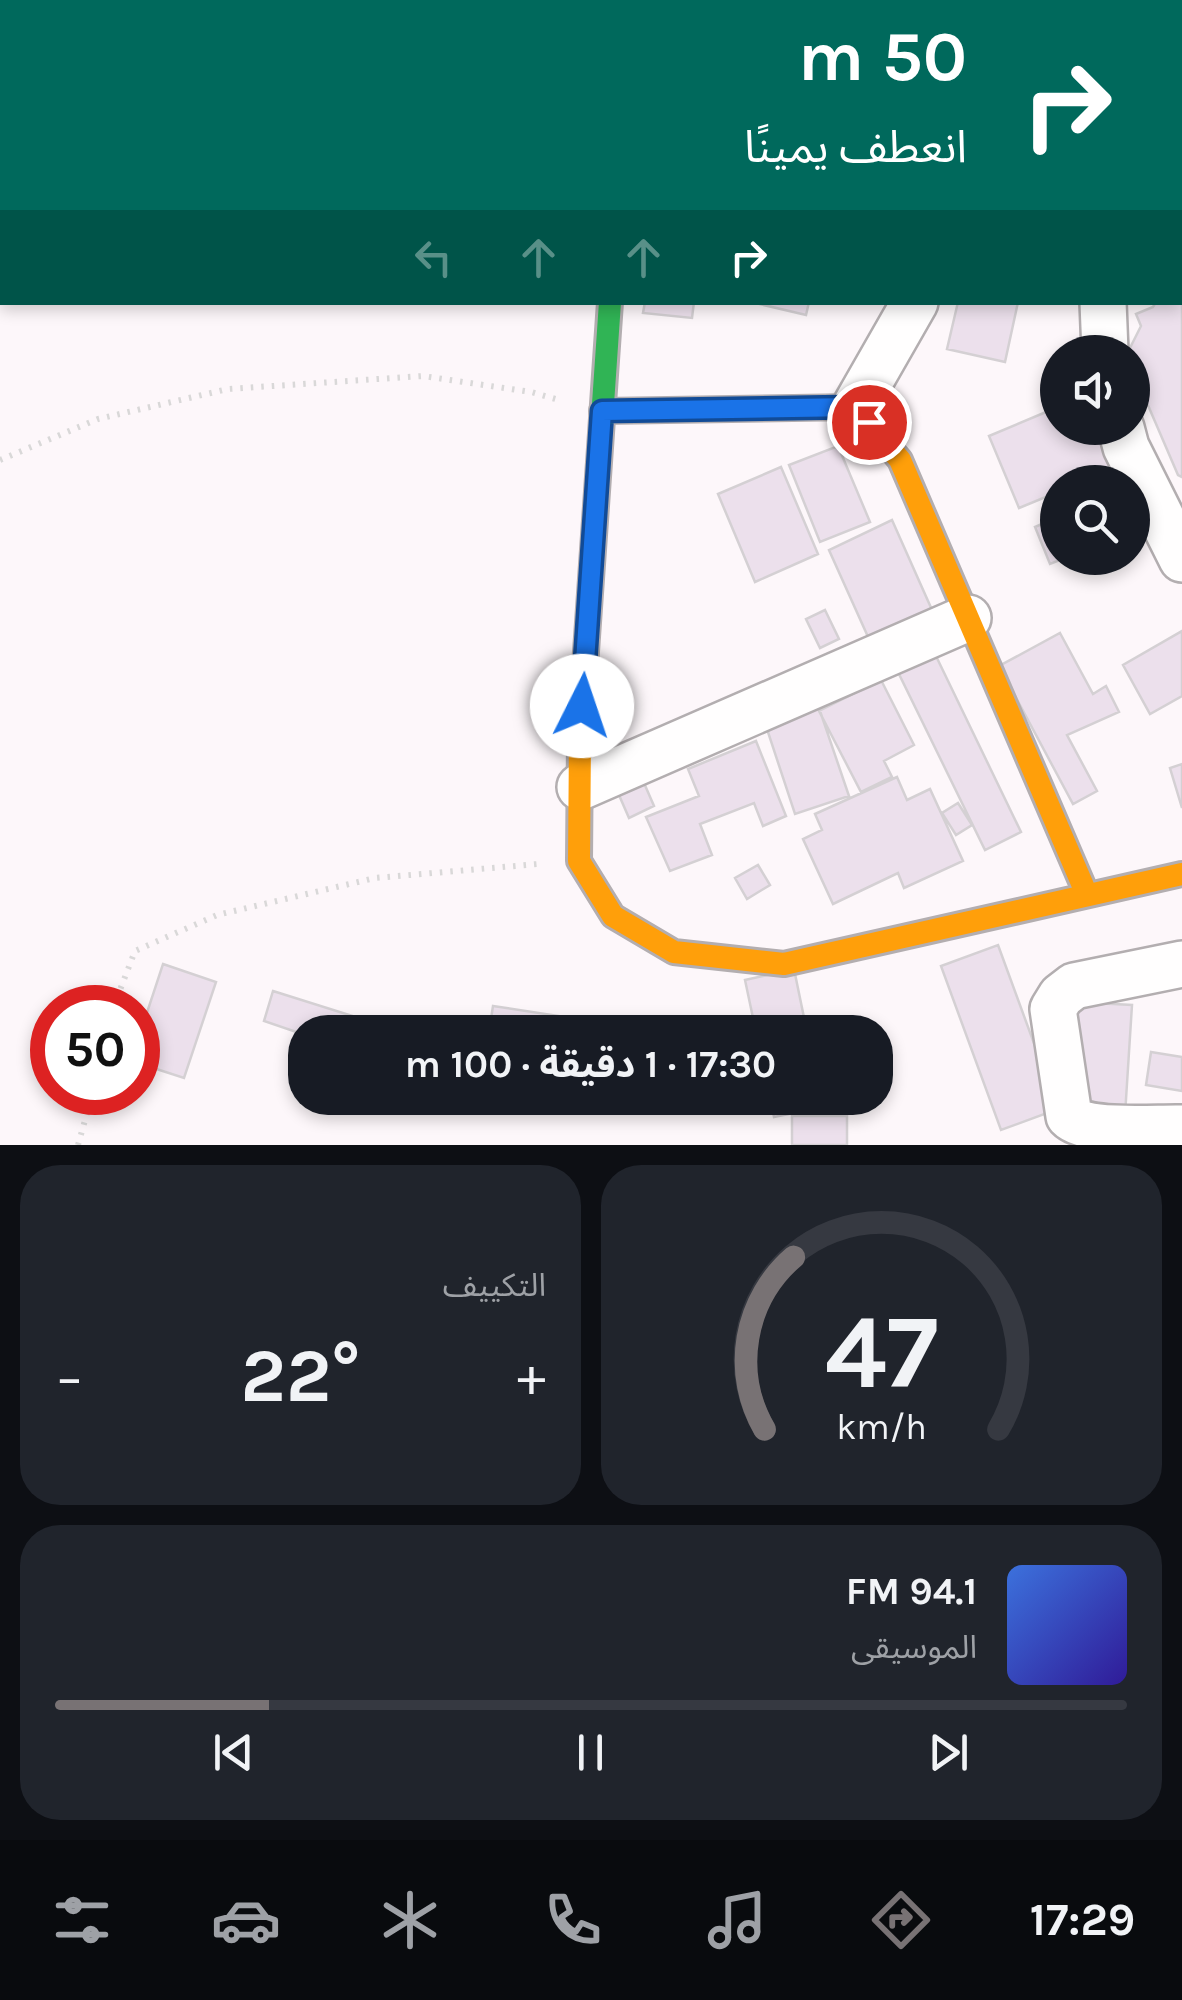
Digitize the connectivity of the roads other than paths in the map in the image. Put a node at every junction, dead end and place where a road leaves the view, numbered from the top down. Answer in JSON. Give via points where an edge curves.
{"nodes":[{"id":1,"x":610,"y":305,"type":"edge"},
{"id":2,"x":912,"y":305,"type":"edge"},
{"id":3,"x":1102,"y":305,"type":"edge"},
{"id":4,"x":1104,"y":335,"type":"edge"},
{"id":5,"x":855,"y":407,"type":"junction"},
{"id":6,"x":602,"y":411,"type":"junction"},
{"id":7,"x":1125,"y":445,"type":"edge"},
{"id":8,"x":1182,"y":559,"type":"edge"},
{"id":9,"x":968,"y":618,"type":"junction"},
{"id":10,"x":580,"y":787,"type":"junction"},
{"id":11,"x":1182,"y":874,"type":"edge"},
{"id":12,"x":1087,"y":896,"type":"junction"},
{"id":13,"x":1182,"y":964,"type":"edge"},
{"id":14,"x":1182,"y":1128,"type":"edge"}],
"edges":[{"from":1,"to":6,"type":"main road"},
{"from":2,"to":5,"type":"street"},
{"from":3,"to":4,"type":"street"},
{"from":5,"to":6,"type":"main road"},
{"from":5,"to":9,"type":"main road","via":[[900,460]]},
{"from":6,"to":10,"type":"main road"},
{"from":7,"to":8,"type":"street"},
{"from":9,"to":10,"type":"street"},
{"from":9,"to":12,"type":"main road"},
{"from":10,"to":12,"type":"main road","via":[[579,861],[614,916],[674,952],[784,964]]},
{"from":11,"to":12,"type":"main road"},
{"from":13,"to":14,"type":"street","via":[[1074,986],[1052,1010],[1075,1122]]}]}
